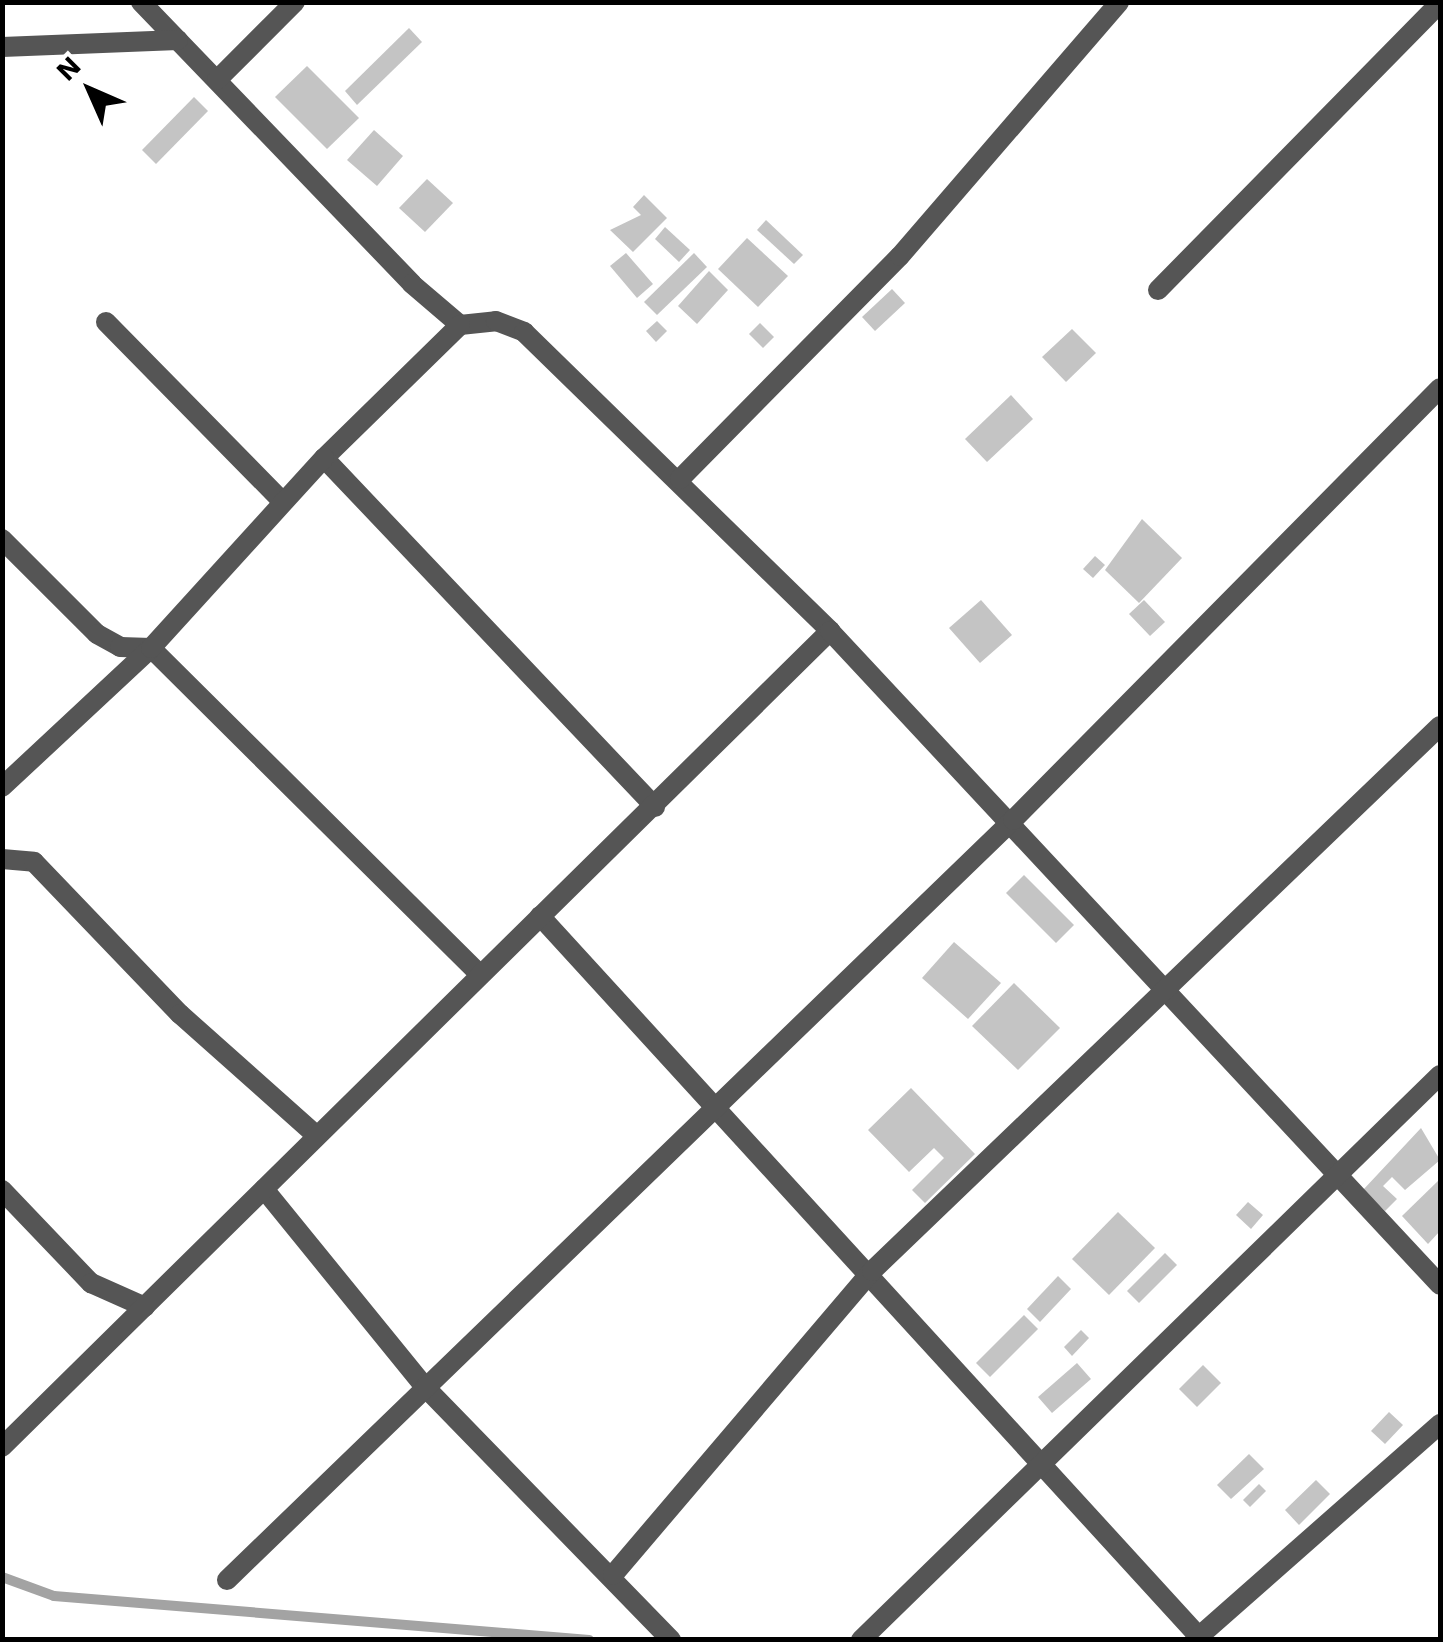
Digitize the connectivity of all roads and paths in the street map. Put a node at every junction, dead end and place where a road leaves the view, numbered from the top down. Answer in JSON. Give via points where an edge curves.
{"nodes":[{"id":1,"x":140,"y":2,"type":"edge"},
{"id":2,"x":295,"y":2,"type":"edge"},
{"id":3,"x":1119,"y":2,"type":"edge"},
{"id":4,"x":1440,"y":3,"type":"edge"},
{"id":5,"x":178,"y":40,"type":"junction"},
{"id":6,"x":2,"y":47,"type":"edge"},
{"id":7,"x":217,"y":80,"type":"junction"},
{"id":8,"x":1158,"y":290,"type":"dead end"},
{"id":9,"x":106,"y":322,"type":"dead end"},
{"id":10,"x":460,"y":325,"type":"junction"},
{"id":11,"x":1440,"y":388,"type":"edge"},
{"id":12,"x":324,"y":458,"type":"junction"},
{"id":13,"x":680,"y":480,"type":"junction"},
{"id":14,"x":283,"y":502,"type":"junction"},
{"id":15,"x":2,"y":539,"type":"edge"},
{"id":16,"x":830,"y":631,"type":"junction"},
{"id":17,"x":151,"y":648,"type":"junction"},
{"id":18,"x":1440,"y":726,"type":"edge"},
{"id":19,"x":2,"y":788,"type":"edge"},
{"id":20,"x":654,"y":807,"type":"junction"},
{"id":21,"x":1013,"y":820,"type":"junction"},
{"id":22,"x":2,"y":859,"type":"edge"},
{"id":23,"x":540,"y":916,"type":"junction"},
{"id":24,"x":480,"y":975,"type":"junction"},
{"id":25,"x":1166,"y":994,"type":"junction"},
{"id":26,"x":1440,"y":1075,"type":"edge"},
{"id":27,"x":715,"y":1106,"type":"junction"},
{"id":28,"x":318,"y":1136,"type":"junction"},
{"id":29,"x":1337,"y":1181,"type":"junction"},
{"id":30,"x":264,"y":1189,"type":"junction"},
{"id":31,"x":2,"y":1190,"type":"edge"},
{"id":32,"x":872,"y":1272,"type":"junction"},
{"id":33,"x":1440,"y":1285,"type":"edge"},
{"id":34,"x":145,"y":1307,"type":"junction"},
{"id":35,"x":426,"y":1387,"type":"junction"},
{"id":36,"x":1440,"y":1424,"type":"edge"},
{"id":37,"x":2,"y":1447,"type":"edge"},
{"id":38,"x":1042,"y":1462,"type":"junction"},
{"id":39,"x":612,"y":1575,"type":"junction"},
{"id":40,"x":227,"y":1580,"type":"dead end"},
{"id":41,"x":1199,"y":1638,"type":"edge"},
{"id":42,"x":671,"y":1640,"type":"edge"},
{"id":43,"x":861,"y":1640,"type":"edge"}],
"edges":[{"from":1,"to":5,"type":"street"},
{"from":2,"to":7,"type":"street"},
{"from":3,"to":13,"type":"street","via":[[998,149]]},
{"from":4,"to":8,"type":"street"},
{"from":5,"to":6,"type":"street"},
{"from":5,"to":7,"type":"street"},
{"from":7,"to":10,"type":"street"},
{"from":9,"to":14,"type":"street"},
{"from":10,"to":12,"type":"street"},
{"from":10,"to":13,"type":"street","via":[[496,322],[524,332]]},
{"from":11,"to":21,"type":"street"},
{"from":12,"to":14,"type":"street"},
{"from":12,"to":20,"type":"street"},
{"from":13,"to":16,"type":"street"},
{"from":14,"to":17,"type":"street"},
{"from":15,"to":17,"type":"street","via":[[98,634],[120,647]]},
{"from":16,"to":20,"type":"street"},
{"from":16,"to":21,"type":"street"},
{"from":17,"to":19,"type":"street"},
{"from":17,"to":24,"type":"street"},
{"from":18,"to":25,"type":"street"},
{"from":20,"to":23,"type":"street"},
{"from":21,"to":25,"type":"street"},
{"from":21,"to":27,"type":"street"},
{"from":22,"to":28,"type":"street","via":[[34,862],[180,1014]]},
{"from":23,"to":24,"type":"street"},
{"from":23,"to":27,"type":"street"},
{"from":24,"to":28,"type":"street"},
{"from":25,"to":29,"type":"street"},
{"from":25,"to":32,"type":"street"},
{"from":26,"to":29,"type":"street"},
{"from":27,"to":32,"type":"street"},
{"from":27,"to":35,"type":"street"},
{"from":28,"to":30,"type":"street"},
{"from":29,"to":33,"type":"street"},
{"from":29,"to":38,"type":"street"},
{"from":30,"to":34,"type":"street"},
{"from":30,"to":35,"type":"street"},
{"from":31,"to":34,"type":"street","via":[[92,1284]]},
{"from":32,"to":38,"type":"street"},
{"from":32,"to":39,"type":"street"},
{"from":34,"to":37,"type":"street"},
{"from":35,"to":39,"type":"street"},
{"from":35,"to":40,"type":"street"},
{"from":36,"to":41,"type":"street"},
{"from":38,"to":41,"type":"street"},
{"from":38,"to":43,"type":"street"},
{"from":39,"to":42,"type":"street"}]}
